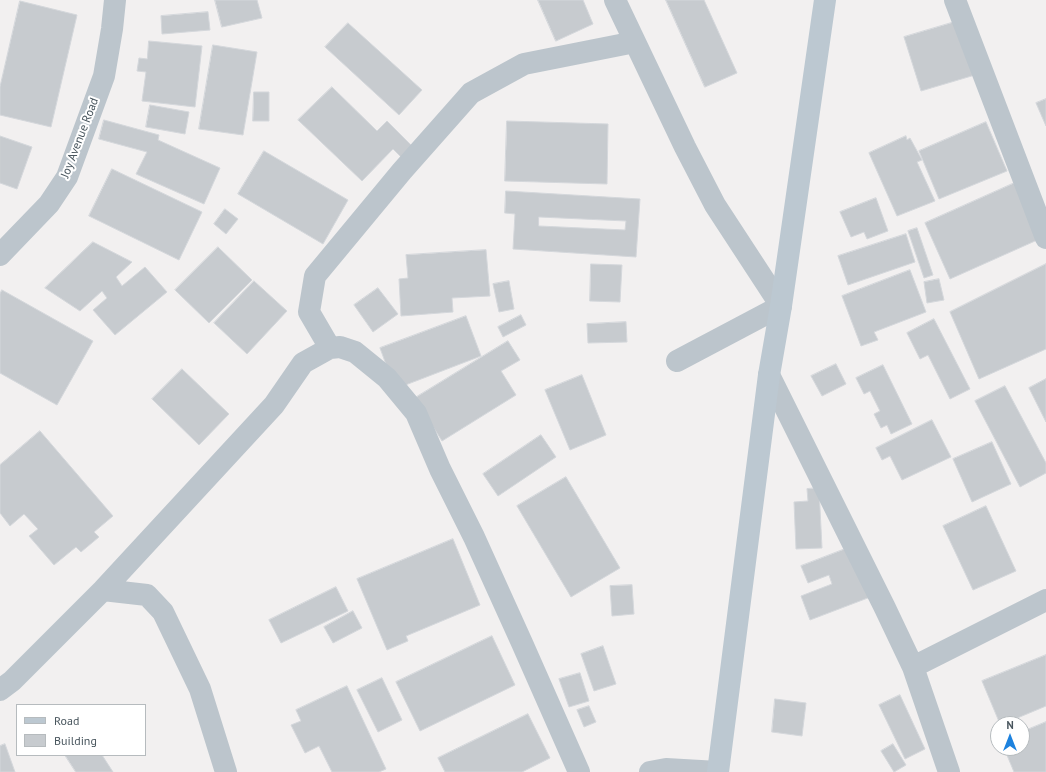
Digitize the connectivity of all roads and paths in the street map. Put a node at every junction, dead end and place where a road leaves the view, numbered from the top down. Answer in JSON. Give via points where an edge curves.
{"nodes":[{"id":1,"x":115,"y":0,"type":"edge"},
{"id":2,"x":615,"y":0,"type":"edge"},
{"id":3,"x":825,"y":0,"type":"edge"},
{"id":4,"x":954,"y":0,"type":"edge"},
{"id":5,"x":635,"y":42,"type":"junction"},
{"id":6,"x":1046,"y":238,"type":"edge"},
{"id":7,"x":0,"y":255,"type":"edge"},
{"id":8,"x":781,"y":306,"type":"junction"},
{"id":9,"x":330,"y":348,"type":"junction"},
{"id":10,"x":677,"y":361,"type":"dead end"},
{"id":11,"x":769,"y":375,"type":"junction"},
{"id":12,"x":103,"y":590,"type":"junction"},
{"id":13,"x":1046,"y":600,"type":"edge"},
{"id":14,"x":913,"y":667,"type":"junction"},
{"id":15,"x":0,"y":690,"type":"edge"},
{"id":16,"x":226,"y":772,"type":"edge"},
{"id":17,"x":579,"y":772,"type":"edge"},
{"id":18,"x":650,"y":772,"type":"edge"},
{"id":19,"x":718,"y":772,"type":"edge"},
{"id":20,"x":949,"y":772,"type":"edge"}],
"edges":[{"from":1,"to":7,"type":"street","name":"Joy Avenue Road","via":[[104,76],[67,177],[49,204]]},
{"from":2,"to":5,"type":"street"},
{"from":3,"to":8,"type":"street"},
{"from":4,"to":6,"type":"street"},
{"from":5,"to":8,"type":"street","via":[[715,205]]},
{"from":5,"to":9,"type":"street","via":[[524,64],[471,93],[315,276],[309,312]]},
{"from":8,"to":10,"type":"street"},
{"from":8,"to":11,"type":"street"},
{"from":9,"to":12,"type":"street","via":[[303,364],[274,405]]},
{"from":9,"to":17,"type":"street","via":[[340,347],[355,352],[387,378],[416,413],[516,628]]},
{"from":11,"to":14,"type":"street"},
{"from":11,"to":19,"type":"street"},
{"from":12,"to":15,"type":"street","via":[[12,682]]},
{"from":12,"to":16,"type":"street","via":[[146,595],[163,612],[200,689]]},
{"from":13,"to":14,"type":"street"},
{"from":14,"to":20,"type":"street"},
{"from":18,"to":19,"type":"street","via":[[666,769]]}]}
